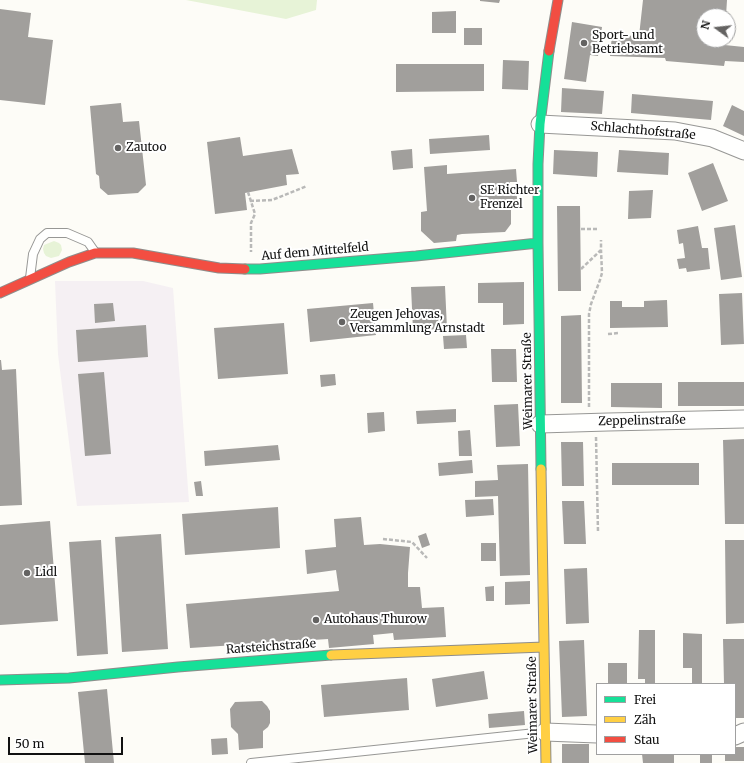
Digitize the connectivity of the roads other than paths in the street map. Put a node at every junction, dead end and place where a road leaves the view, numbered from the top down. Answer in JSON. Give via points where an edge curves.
{"nodes":[{"id":1,"x":558,"y":0,"type":"edge"},
{"id":2,"x":540,"y":124,"type":"junction"},
{"id":3,"x":744,"y":151,"type":"edge"},
{"id":4,"x":538,"y":243,"type":"junction"},
{"id":5,"x":95,"y":253,"type":"junction"},
{"id":6,"x":30,"y":279,"type":"junction"},
{"id":7,"x":0,"y":293,"type":"edge"},
{"id":8,"x":744,"y":419,"type":"edge"},
{"id":9,"x":540,"y":424,"type":"junction"},
{"id":10,"x":544,"y":647,"type":"junction"},
{"id":11,"x":0,"y":680,"type":"edge"},
{"id":12,"x":545,"y":732,"type":"junction"},
{"id":13,"x":596,"y":734,"type":"edge"},
{"id":14,"x":546,"y":761,"type":"edge"},
{"id":15,"x":252,"y":763,"type":"edge"}],
"edges":[{"from":1,"to":2,"type":"street","name":"Weimarer Straße"},
{"from":2,"to":3,"type":"street","name":"Schlachthofstraße","via":[[675,131],[712,138]]},
{"from":2,"to":4,"type":"street","name":"Weimarer Straße"},
{"from":4,"to":5,"type":"street","name":"Auf dem Mittelfeld","via":[[331,264],[251,269],[219,268],[133,253]]},
{"from":4,"to":9,"type":"street","name":"Weimarer Straße"},
{"from":5,"to":6,"type":"street","name":"Auf dem Mittelfeld"},
{"from":5,"to":6,"type":"lane","via":[[88,242],[67,233],[47,233],[40,239],[33,254]]},
{"from":6,"to":7,"type":"street","name":"Auf dem Mittelfeld"},
{"from":8,"to":9,"type":"street","name":"Zeppelinstraße"},
{"from":9,"to":10,"type":"street","name":"Weimarer Straße"},
{"from":10,"to":11,"type":"street","name":"Ratsteichstraße","via":[[315,656],[70,678]]},
{"from":10,"to":12,"type":"street","name":"Weimarer Straße"},
{"from":12,"to":13,"type":"street"},
{"from":12,"to":14,"type":"street","name":"Weimarer Straße"},
{"from":12,"to":15,"type":"lane"}]}
